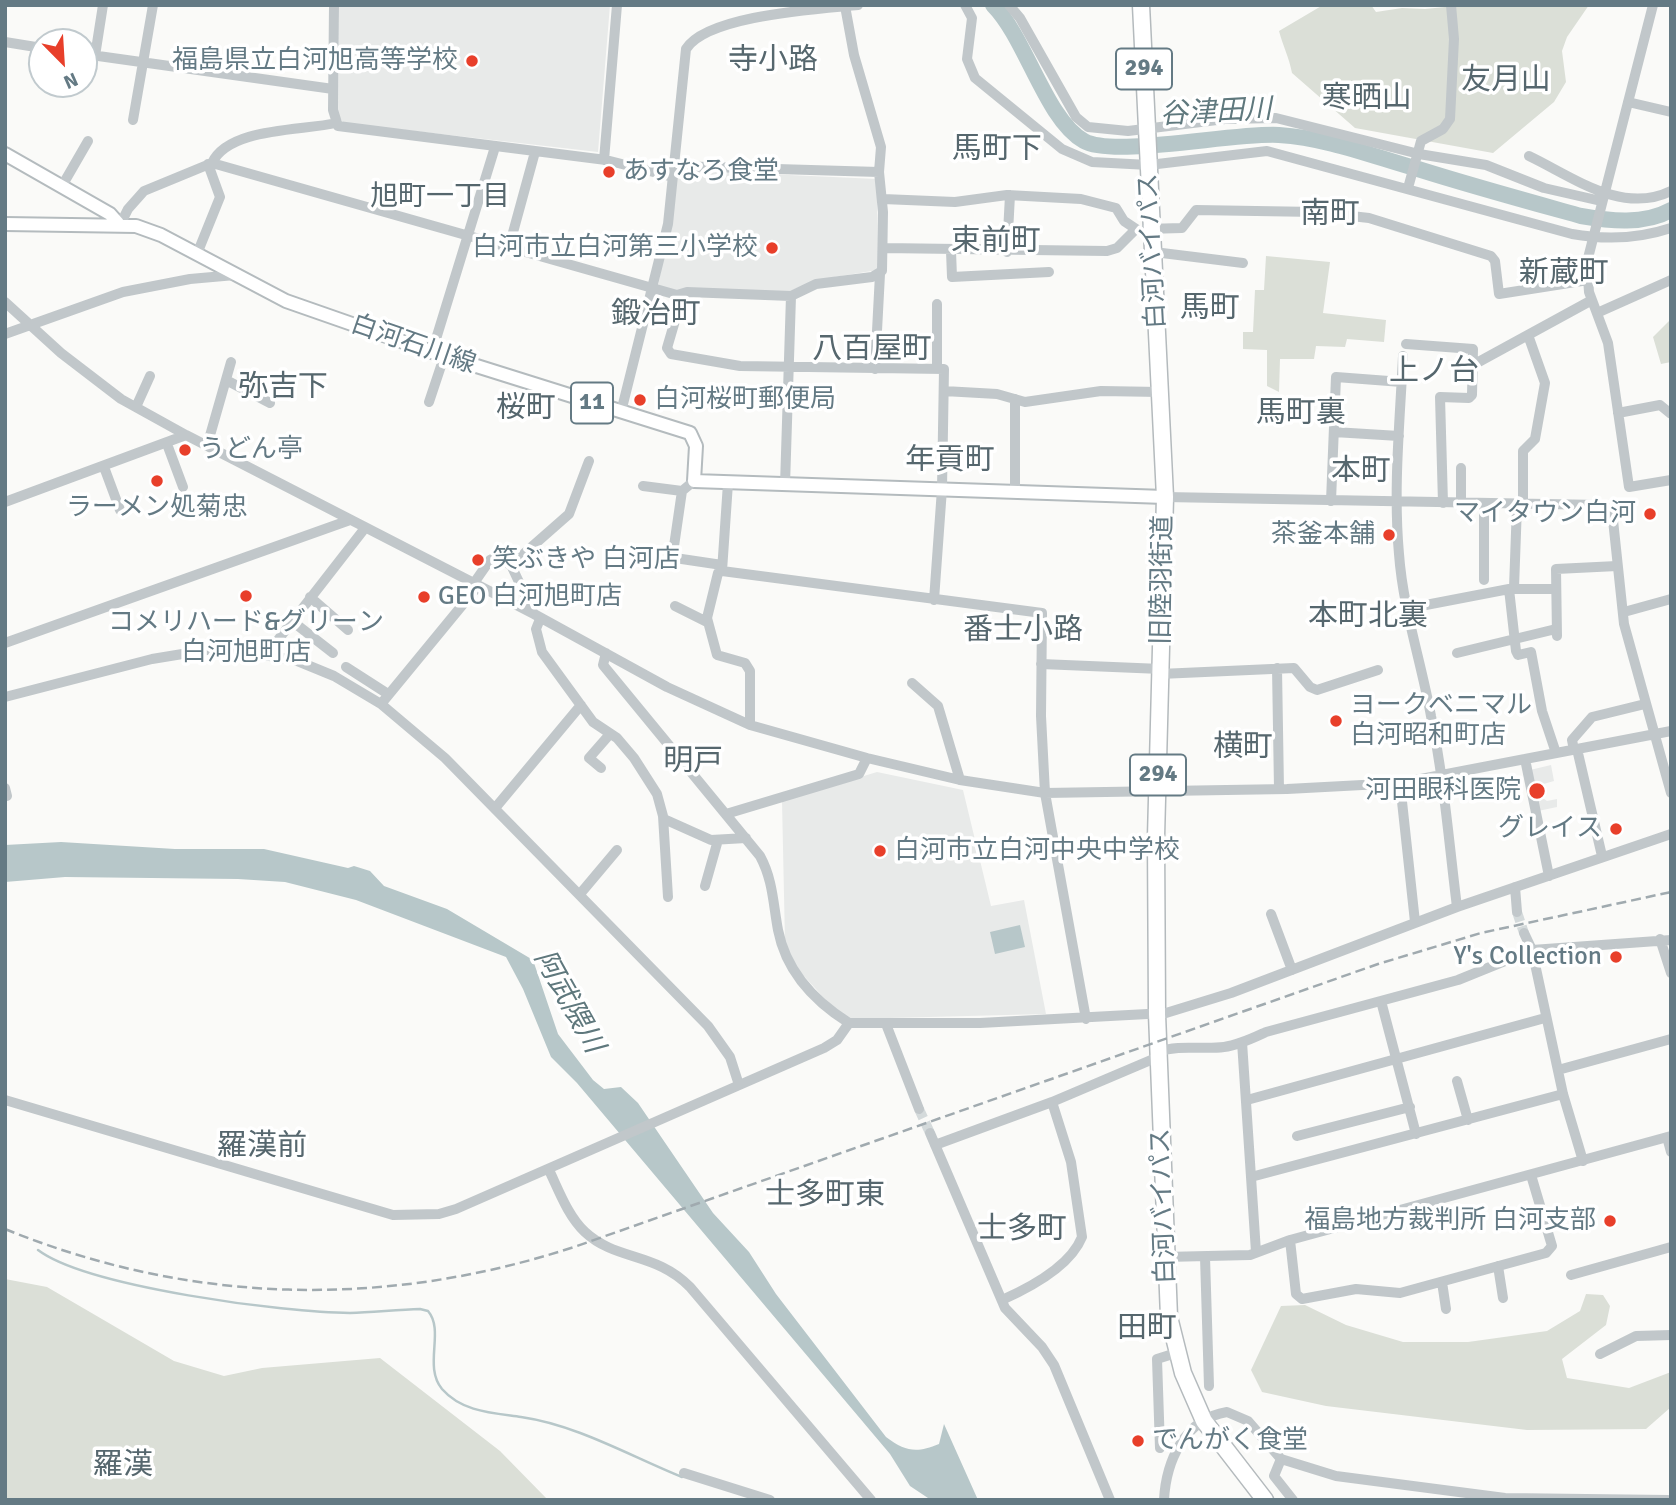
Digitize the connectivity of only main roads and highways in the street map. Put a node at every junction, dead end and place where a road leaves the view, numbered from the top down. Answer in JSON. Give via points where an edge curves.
{"nodes":[{"id":1,"x":1140,"y":5,"type":"edge"},
{"id":2,"x":5,"y":154,"type":"edge"},
{"id":3,"x":120,"y":223,"type":"junction"},
{"id":4,"x":5,"y":224,"type":"edge"},
{"id":5,"x":1165,"y":497,"type":"junction"},
{"id":6,"x":1158,"y":1055,"type":"joint"},
{"id":7,"x":1265,"y":1500,"type":"edge"}],
"edges":[{"from":1,"to":5,"type":"highway","name":"白河バイパス","number":"294","via":[[1149,162],[1144,229],[1154,252]]},
{"from":2,"to":3,"type":"main road"},
{"from":3,"to":4,"type":"main road","name":"白河石川線","number":"11"},
{"from":3,"to":5,"type":"main road","name":"白河石川線","number":"11","via":[[161,234],[286,301],[690,433],[696,446],[694,481]]},
{"from":5,"to":6,"type":"highway","name":"旧陸羽街道","number":"294"},
{"from":6,"to":7,"type":"highway","name":"白河バイパス","number":"294","via":[[1165,1257],[1176,1353],[1204,1421]]}]}
